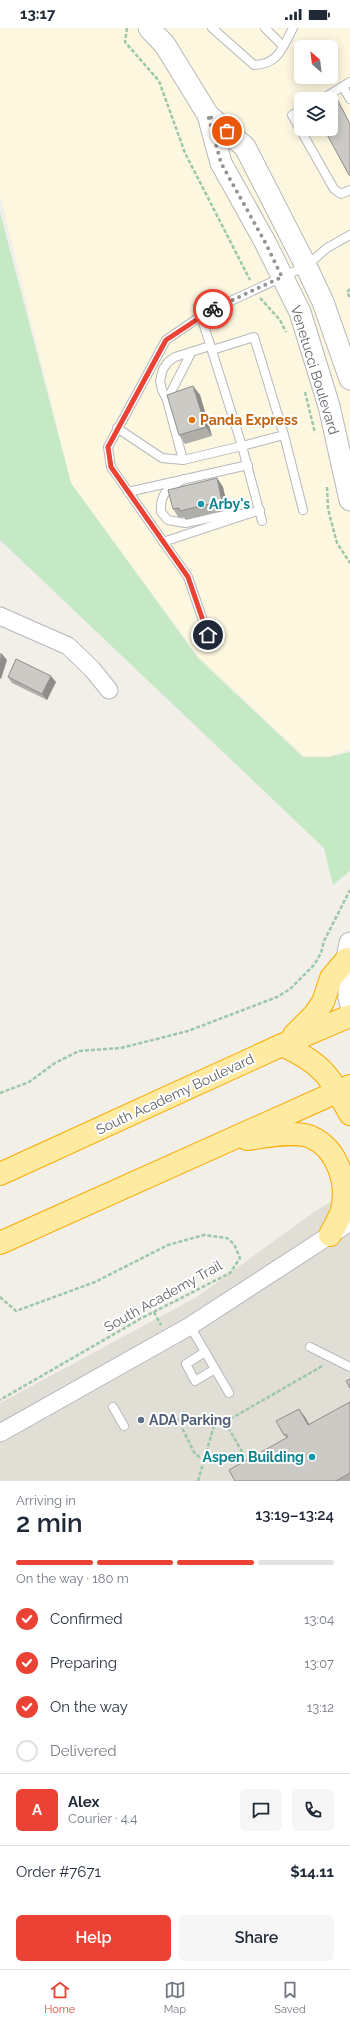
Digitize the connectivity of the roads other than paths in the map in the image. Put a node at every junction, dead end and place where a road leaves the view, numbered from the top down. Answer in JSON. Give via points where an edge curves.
{"nodes":[{"id":1,"x":149,"y":28,"type":"edge"},
{"id":2,"x":212,"y":28,"type":"edge"},
{"id":3,"x":265,"y":28,"type":"edge"},
{"id":4,"x":293,"y":28,"type":"edge"},
{"id":5,"x":283,"y":46,"type":"junction"},
{"id":6,"x":347,"y":85,"type":"edge"},
{"id":7,"x":334,"y":92,"type":"edge"},
{"id":8,"x":350,"y":100,"type":"edge"},
{"id":9,"x":208,"y":115,"type":"junction"},
{"id":10,"x":304,"y":136,"type":"edge"},
{"id":11,"x":350,"y":190,"type":"edge"},
{"id":12,"x":350,"y":235,"type":"edge"},
{"id":13,"x":306,"y":266,"type":"junction"},
{"id":14,"x":282,"y":277,"type":"junction"},
{"id":15,"x":200,"y":316,"type":"junction"},
{"id":16,"x":211,"y":348,"type":"junction"},
{"id":17,"x":191,"y":353,"type":"junction"},
{"id":18,"x":350,"y":380,"type":"edge"},
{"id":19,"x":167,"y":400,"type":"junction"},
{"id":20,"x":329,"y":406,"type":"junction"},
{"id":21,"x":117,"y":428,"type":"junction"},
{"id":22,"x":284,"y":435,"type":"junction"},
{"id":23,"x":350,"y":435,"type":"edge"},
{"id":24,"x":242,"y":446,"type":"junction"},
{"id":25,"x":183,"y":460,"type":"junction"},
{"id":26,"x":248,"y":465,"type":"junction"},
{"id":27,"x":184,"y":479,"type":"junction"},
{"id":28,"x":128,"y":492,"type":"junction"},
{"id":29,"x":350,"y":500,"type":"edge"},
{"id":30,"x":260,"y":510,"type":"junction"},
{"id":31,"x":303,"y":510,"type":"dead end"},
{"id":32,"x":247,"y":514,"type":"junction"},
{"id":33,"x":262,"y":522,"type":"dead end"},
{"id":34,"x":163,"y":542,"type":"junction"},
{"id":35,"x":0,"y":616,"type":"edge"},
{"id":36,"x":208,"y":635,"type":"dead end"},
{"id":37,"x":109,"y":690,"type":"dead end"},
{"id":38,"x":349,"y":951,"type":"edge"},
{"id":39,"x":350,"y":1010,"type":"edge"},
{"id":40,"x":350,"y":1016,"type":"edge"},
{"id":41,"x":282,"y":1045,"type":"junction"},
{"id":42,"x":344,"y":1089,"type":"edge"},
{"id":43,"x":350,"y":1114,"type":"edge"},
{"id":44,"x":226,"y":1141,"type":"junction"},
{"id":45,"x":0,"y":1174,"type":"edge"},
{"id":46,"x":350,"y":1222,"type":"edge"},
{"id":47,"x":330,"y":1235,"type":"junction"},
{"id":48,"x":6,"y":1240,"type":"edge"},
{"id":49,"x":190,"y":1326,"type":"junction"},
{"id":50,"x":310,"y":1347,"type":"dead end"},
{"id":51,"x":205,"y":1352,"type":"junction"},
{"id":52,"x":350,"y":1367,"type":"edge"},
{"id":53,"x":215,"y":1369,"type":"junction"},
{"id":54,"x":229,"y":1393,"type":"dead end"},
{"id":55,"x":113,"y":1407,"type":"dead end"},
{"id":56,"x":124,"y":1426,"type":"dead end"},
{"id":57,"x":0,"y":1433,"type":"edge"}],
"edges":[{"from":1,"to":9,"type":"street","name":"Venetucci Boulevard","via":[[165,45]]},
{"from":2,"to":5,"type":"lane","via":[[254,65],[266,65],[278,56]]},
{"from":3,"to":5,"type":"lane"},
{"from":4,"to":5,"type":"lane"},
{"from":6,"to":7,"type":"lane"},
{"from":6,"to":8,"type":"lane"},
{"from":9,"to":13,"type":"street","name":"Venetucci Boulevard","via":[[245,147]]},
{"from":9,"to":14,"type":"street","name":"Venetucci Boulevard","via":[[221,163]]},
{"from":10,"to":11,"type":"lane","via":[[334,189],[341,194]]},
{"from":12,"to":13,"type":"lane","via":[[327,248]]},
{"from":13,"to":14,"type":"lane"},
{"from":13,"to":18,"type":"street","name":"Venetucci Boulevard"},
{"from":14,"to":15,"type":"lane"},
{"from":14,"to":20,"type":"street","name":"Venetucci Boulevard","via":[[300,312]]},
{"from":15,"to":16,"type":"lane"},
{"from":15,"to":21,"type":"lane","via":[[166,340]]},
{"from":16,"to":17,"type":"lane"},
{"from":16,"to":22,"type":"lane","via":[[254,337]]},
{"from":16,"to":24,"type":"lane"},
{"from":17,"to":19,"type":"lane"},
{"from":17,"to":19,"type":"lane","via":[[175,357],[163,369],[160,381]]},
{"from":19,"to":25,"type":"lane"},
{"from":20,"to":23,"type":"street"},
{"from":20,"to":29,"type":"street","name":"Venetucci Boulevard"},
{"from":21,"to":25,"type":"lane","via":[[162,458]]},
{"from":21,"to":28,"type":"lane","via":[[108,447],[111,467]]},
{"from":22,"to":24,"type":"lane"},
{"from":22,"to":31,"type":"lane"},
{"from":24,"to":25,"type":"lane"},
{"from":24,"to":26,"type":"lane"},
{"from":26,"to":27,"type":"lane"},
{"from":26,"to":30,"type":"lane"},
{"from":27,"to":28,"type":"lane"},
{"from":27,"to":32,"type":"lane","via":[[166,490],[160,501],[161,512],[168,520],[185,522],[229,514]]},
{"from":28,"to":34,"type":"lane"},
{"from":30,"to":32,"type":"lane"},
{"from":30,"to":33,"type":"lane"},
{"from":32,"to":34,"type":"lane"},
{"from":34,"to":36,"type":"lane","via":[[188,577]]},
{"from":35,"to":37,"type":"street","via":[[68,646]]},
{"from":38,"to":39,"type":"street","via":[[347,997]]},
{"from":38,"to":41,"type":"highway","via":[[331,978],[323,1002],[315,1014]]},
{"from":40,"to":41,"type":"highway","name":"South Academy Boulevard"},
{"from":41,"to":42,"type":"highway","via":[[314,1061]]},
{"from":41,"to":45,"type":"highway","name":"South Academy Boulevard"},
{"from":42,"to":43,"type":"highway"},
{"from":42,"to":44,"type":"highway"},
{"from":44,"to":47,"type":"highway","via":[[291,1134],[310,1136],[325,1146],[338,1166],[344,1191],[342,1211]]},
{"from":44,"to":48,"type":"highway"},
{"from":46,"to":47,"type":"street"},
{"from":47,"to":49,"type":"street"},
{"from":49,"to":51,"type":"lane"},
{"from":49,"to":57,"type":"street"},
{"from":50,"to":52,"type":"lane"},
{"from":51,"to":53,"type":"lane"},
{"from":51,"to":53,"type":"lane","via":[[186,1364],[195,1381]]},
{"from":53,"to":54,"type":"lane"},
{"from":55,"to":56,"type":"lane"}]}
